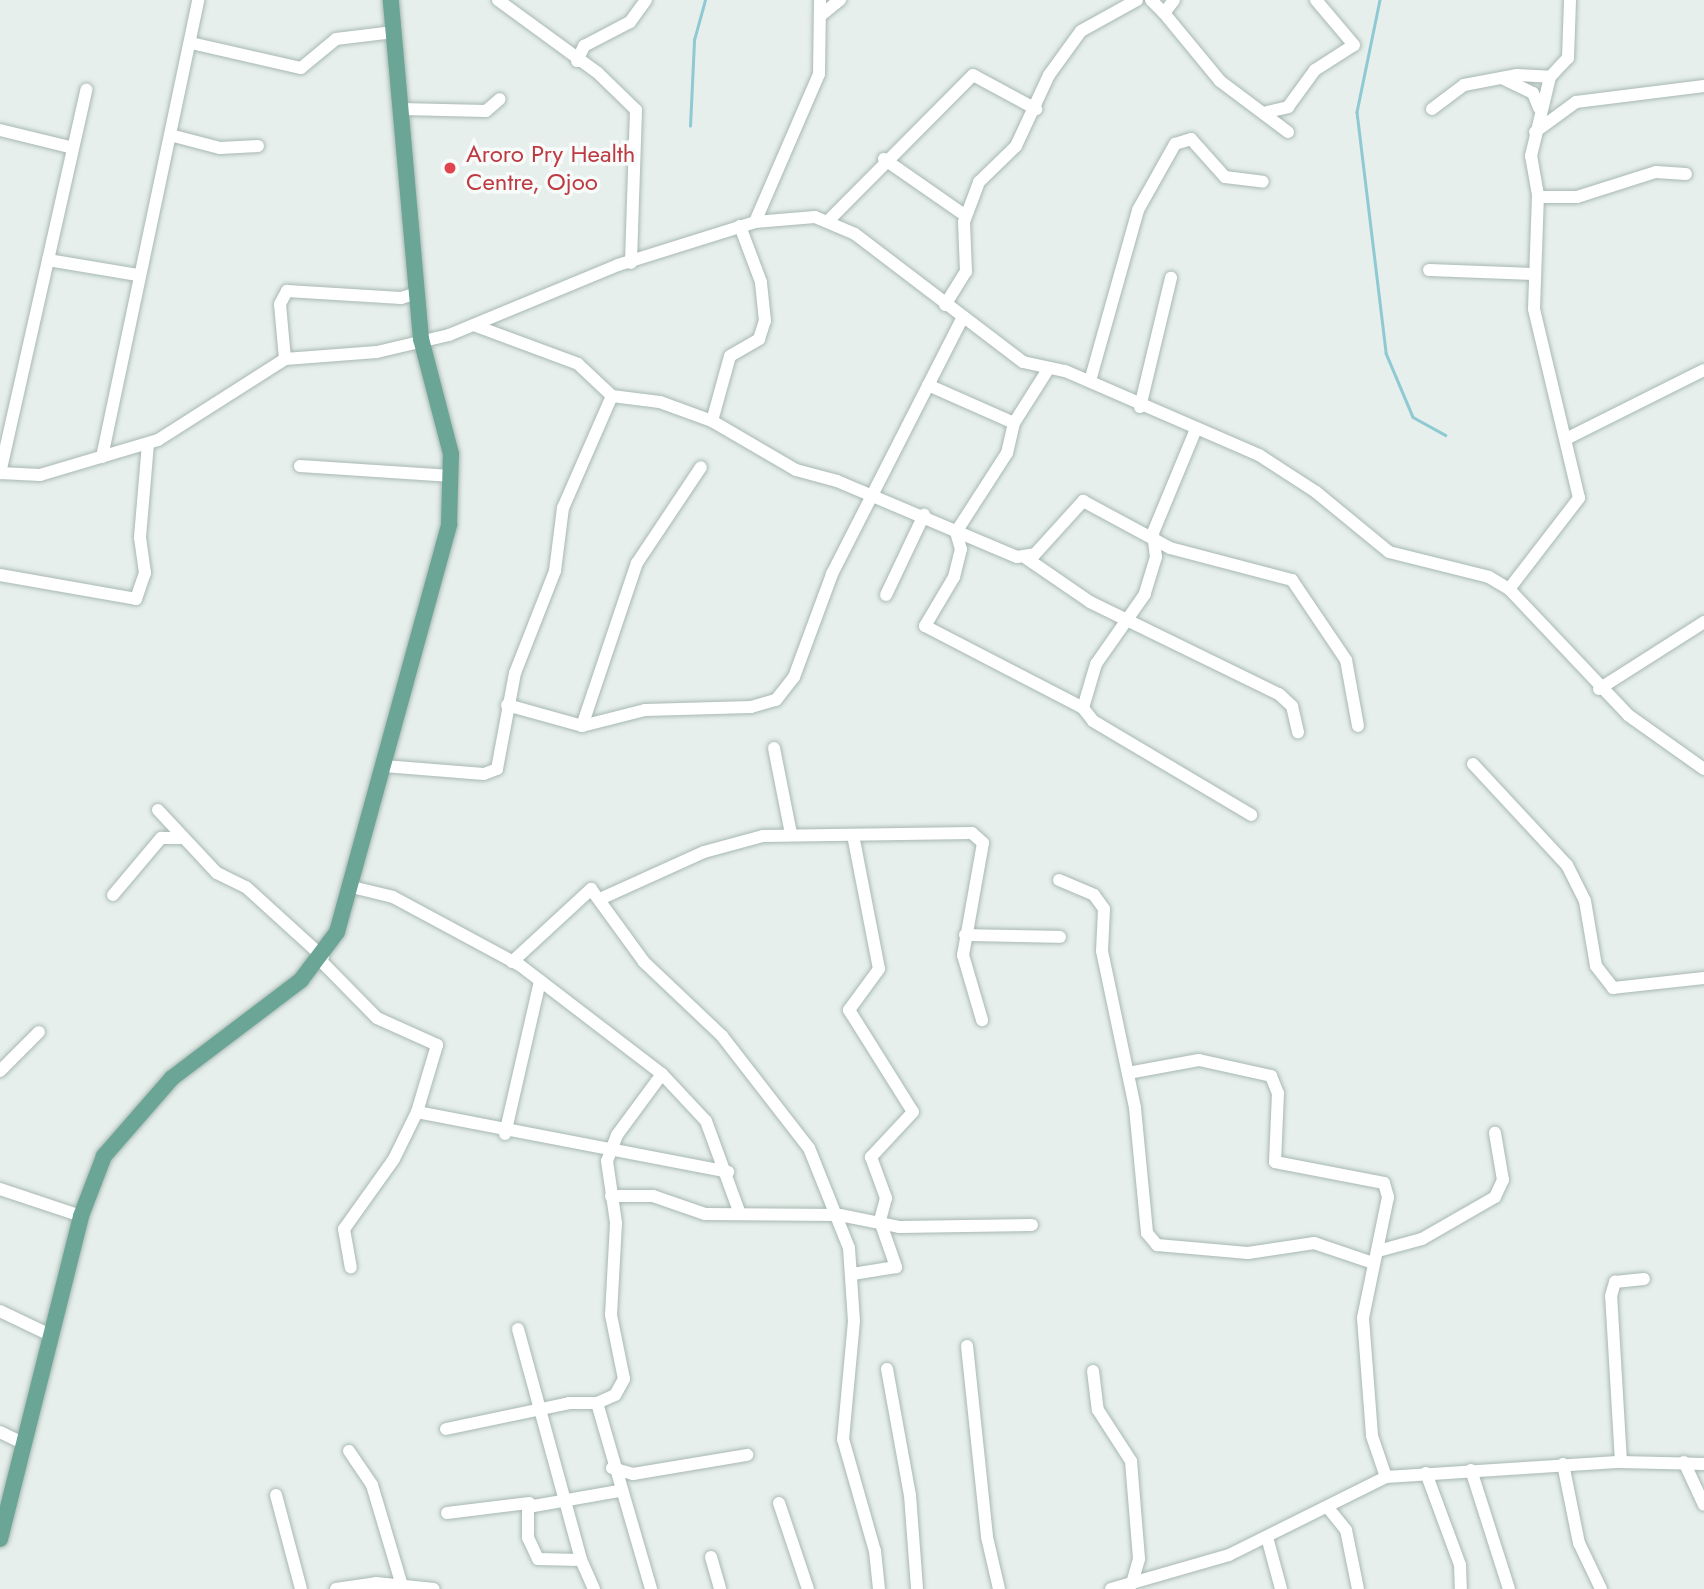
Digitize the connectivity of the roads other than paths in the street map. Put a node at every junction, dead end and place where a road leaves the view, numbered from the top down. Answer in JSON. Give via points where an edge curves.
{"nodes":[{"id":1,"x":198,"y":0,"type":"edge"},
{"id":2,"x":391,"y":0,"type":"edge"},
{"id":3,"x":646,"y":0,"type":"edge"},
{"id":4,"x":820,"y":0,"type":"edge"},
{"id":5,"x":840,"y":0,"type":"edge"},
{"id":6,"x":1137,"y":0,"type":"edge"},
{"id":7,"x":1151,"y":0,"type":"edge"},
{"id":8,"x":1174,"y":0,"type":"edge"},
{"id":9,"x":1316,"y":0,"type":"edge"},
{"id":10,"x":1570,"y":0,"type":"edge"},
{"id":11,"x":506,"y":3,"type":"edge"},
{"id":12,"x":1164,"y":13,"type":"junction"},
{"id":13,"x":820,"y":16,"type":"junction"},
{"id":14,"x":394,"y":32,"type":"junction"},
{"id":15,"x":191,"y":43,"type":"junction"},
{"id":16,"x":576,"y":61,"type":"junction"},
{"id":17,"x":1550,"y":77,"type":"junction"},
{"id":18,"x":1502,"y":78,"type":"junction"},
{"id":19,"x":1704,"y":86,"type":"edge"},
{"id":20,"x":86,"y":90,"type":"dead end"},
{"id":21,"x":500,"y":99,"type":"dead end"},
{"id":22,"x":1539,"y":108,"type":"junction"},
{"id":23,"x":401,"y":109,"type":"junction"},
{"id":24,"x":1432,"y":109,"type":"dead end"},
{"id":25,"x":1036,"y":110,"type":"junction"},
{"id":26,"x":1267,"y":112,"type":"junction"},
{"id":27,"x":0,"y":130,"type":"edge"},
{"id":28,"x":1288,"y":132,"type":"dead end"},
{"id":29,"x":1535,"y":132,"type":"junction"},
{"id":30,"x":170,"y":135,"type":"junction"},
{"id":31,"x":258,"y":146,"type":"dead end"},
{"id":32,"x":70,"y":147,"type":"junction"},
{"id":33,"x":884,"y":159,"type":"junction"},
{"id":34,"x":1686,"y":174,"type":"dead end"},
{"id":35,"x":1263,"y":182,"type":"dead end"},
{"id":36,"x":1538,"y":197,"type":"junction"},
{"id":37,"x":966,"y":216,"type":"junction"},
{"id":38,"x":829,"y":220,"type":"junction"},
{"id":39,"x":755,"y":222,"type":"junction"},
{"id":40,"x":740,"y":226,"type":"junction"},
{"id":41,"x":48,"y":260,"type":"junction"},
{"id":42,"x":631,"y":263,"type":"junction"},
{"id":43,"x":1429,"y":271,"type":"dead end"},
{"id":44,"x":1534,"y":274,"type":"junction"},
{"id":45,"x":138,"y":275,"type":"junction"},
{"id":46,"x":1171,"y":278,"type":"dead end"},
{"id":47,"x":417,"y":293,"type":"junction"},
{"id":48,"x":945,"y":305,"type":"junction"},
{"id":49,"x":962,"y":317,"type":"junction"},
{"id":50,"x":476,"y":326,"type":"junction"},
{"id":51,"x":421,"y":339,"type":"junction"},
{"id":52,"x":285,"y":359,"type":"junction"},
{"id":53,"x":1704,"y":370,"type":"edge"},
{"id":54,"x":1047,"y":371,"type":"junction"},
{"id":55,"x":1090,"y":381,"type":"junction"},
{"id":56,"x":928,"y":385,"type":"junction"},
{"id":57,"x":612,"y":396,"type":"junction"},
{"id":58,"x":1140,"y":407,"type":"junction"},
{"id":59,"x":712,"y":421,"type":"junction"},
{"id":60,"x":1014,"y":423,"type":"junction"},
{"id":61,"x":1196,"y":429,"type":"junction"},
{"id":62,"x":1566,"y":439,"type":"junction"},
{"id":63,"x":148,"y":444,"type":"junction"},
{"id":64,"x":102,"y":457,"type":"junction"},
{"id":65,"x":300,"y":466,"type":"dead end"},
{"id":66,"x":701,"y":467,"type":"dead end"},
{"id":67,"x":0,"y":474,"type":"edge"},
{"id":68,"x":452,"y":476,"type":"junction"},
{"id":69,"x":870,"y":497,"type":"junction"},
{"id":70,"x":924,"y":515,"type":"junction"},
{"id":71,"x":956,"y":532,"type":"junction"},
{"id":72,"x":1153,"y":533,"type":"junction"},
{"id":73,"x":1026,"y":558,"type":"junction"},
{"id":74,"x":0,"y":575,"type":"edge"},
{"id":75,"x":1509,"y":589,"type":"junction"},
{"id":76,"x":886,"y":596,"type":"dead end"},
{"id":77,"x":1131,"y":620,"type":"junction"},
{"id":78,"x":1704,"y":622,"type":"edge"},
{"id":79,"x":1599,"y":689,"type":"junction"},
{"id":80,"x":507,"y":705,"type":"junction"},
{"id":81,"x":1083,"y":708,"type":"junction"},
{"id":82,"x":582,"y":726,"type":"junction"},
{"id":83,"x":1358,"y":726,"type":"dead end"},
{"id":84,"x":1298,"y":732,"type":"dead end"},
{"id":85,"x":774,"y":748,"type":"dead end"},
{"id":86,"x":1473,"y":764,"type":"dead end"},
{"id":87,"x":383,"y":766,"type":"junction"},
{"id":88,"x":1704,"y":769,"type":"edge"},
{"id":89,"x":158,"y":810,"type":"dead end"},
{"id":90,"x":1251,"y":815,"type":"dead end"},
{"id":91,"x":791,"y":834,"type":"junction"},
{"id":92,"x":853,"y":835,"type":"junction"},
{"id":93,"x":180,"y":838,"type":"junction"},
{"id":94,"x":1059,"y":880,"type":"dead end"},
{"id":95,"x":352,"y":887,"type":"junction"},
{"id":96,"x":113,"y":895,"type":"dead end"},
{"id":97,"x":600,"y":899,"type":"junction"},
{"id":98,"x":965,"y":935,"type":"junction"},
{"id":99,"x":1060,"y":936,"type":"dead end"},
{"id":100,"x":321,"y":958,"type":"junction"},
{"id":101,"x":512,"y":962,"type":"junction"},
{"id":102,"x":1704,"y":978,"type":"edge"},
{"id":103,"x":540,"y":981,"type":"junction"},
{"id":104,"x":982,"y":1020,"type":"dead end"},
{"id":105,"x":39,"y":1032,"type":"dead end"},
{"id":106,"x":0,"y":1071,"type":"edge"},
{"id":107,"x":1128,"y":1073,"type":"junction"},
{"id":108,"x":662,"y":1074,"type":"junction"},
{"id":109,"x":417,"y":1112,"type":"junction"},
{"id":110,"x":1495,"y":1133,"type":"dead end"},
{"id":111,"x":505,"y":1134,"type":"junction"},
{"id":112,"x":610,"y":1150,"type":"junction"},
{"id":113,"x":728,"y":1172,"type":"junction"},
{"id":114,"x":0,"y":1189,"type":"edge"},
{"id":115,"x":611,"y":1196,"type":"junction"},
{"id":116,"x":740,"y":1214,"type":"junction"},
{"id":117,"x":840,"y":1214,"type":"junction"},
{"id":118,"x":81,"y":1216,"type":"junction"},
{"id":119,"x":880,"y":1220,"type":"junction"},
{"id":120,"x":1032,"y":1225,"type":"dead end"},
{"id":121,"x":1375,"y":1257,"type":"junction"},
{"id":122,"x":351,"y":1267,"type":"dead end"},
{"id":123,"x":853,"y":1274,"type":"junction"},
{"id":124,"x":1644,"y":1279,"type":"dead end"},
{"id":125,"x":0,"y":1311,"type":"edge"},
{"id":126,"x":518,"y":1329,"type":"dead end"},
{"id":127,"x":51,"y":1335,"type":"junction"},
{"id":128,"x":967,"y":1346,"type":"dead end"},
{"id":129,"x":887,"y":1369,"type":"dead end"},
{"id":130,"x":1093,"y":1371,"type":"dead end"},
{"id":131,"x":597,"y":1404,"type":"junction"},
{"id":132,"x":542,"y":1407,"type":"junction"},
{"id":133,"x":446,"y":1429,"type":"dead end"},
{"id":134,"x":0,"y":1432,"type":"edge"},
{"id":135,"x":23,"y":1443,"type":"junction"},
{"id":136,"x":349,"y":1451,"type":"dead end"},
{"id":137,"x":747,"y":1455,"type":"dead end"},
{"id":138,"x":1621,"y":1462,"type":"junction"},
{"id":139,"x":1684,"y":1462,"type":"junction"},
{"id":140,"x":1704,"y":1464,"type":"edge"},
{"id":141,"x":1563,"y":1465,"type":"junction"},
{"id":142,"x":612,"y":1468,"type":"junction"},
{"id":143,"x":1471,"y":1471,"type":"junction"},
{"id":144,"x":1426,"y":1473,"type":"junction"},
{"id":145,"x":1386,"y":1477,"type":"junction"},
{"id":146,"x":619,"y":1491,"type":"junction"},
{"id":147,"x":276,"y":1495,"type":"dead end"},
{"id":148,"x":566,"y":1502,"type":"junction"},
{"id":149,"x":529,"y":1503,"type":"junction"},
{"id":150,"x":779,"y":1503,"type":"dead end"},
{"id":151,"x":1704,"y":1505,"type":"edge"},
{"id":152,"x":1329,"y":1509,"type":"junction"},
{"id":153,"x":447,"y":1513,"type":"dead end"},
{"id":154,"x":1267,"y":1537,"type":"junction"},
{"id":155,"x":0,"y":1539,"type":"edge"},
{"id":156,"x":711,"y":1557,"type":"dead end"},
{"id":157,"x":581,"y":1560,"type":"junction"},
{"id":158,"x":1132,"y":1584,"type":"junction"},
{"id":159,"x":403,"y":1586,"type":"edge"},
{"id":160,"x":301,"y":1589,"type":"edge"},
{"id":161,"x":336,"y":1589,"type":"edge"},
{"id":162,"x":434,"y":1589,"type":"edge"},
{"id":163,"x":594,"y":1589,"type":"edge"},
{"id":164,"x":651,"y":1589,"type":"edge"},
{"id":165,"x":720,"y":1589,"type":"edge"},
{"id":166,"x":808,"y":1589,"type":"edge"},
{"id":167,"x":879,"y":1589,"type":"edge"},
{"id":168,"x":917,"y":1589,"type":"edge"},
{"id":169,"x":999,"y":1589,"type":"edge"},
{"id":170,"x":1111,"y":1589,"type":"edge"},
{"id":171,"x":1281,"y":1589,"type":"edge"},
{"id":172,"x":1358,"y":1589,"type":"edge"},
{"id":173,"x":1461,"y":1589,"type":"edge"},
{"id":174,"x":1509,"y":1589,"type":"edge"},
{"id":175,"x":1601,"y":1589,"type":"edge"}],
"edges":[{"from":1,"to":15,"type":"street"},
{"from":2,"to":14,"type":"main road"},
{"from":3,"to":16,"type":"street","via":[[630,22],[584,46]]},
{"from":4,"to":13,"type":"street"},
{"from":5,"to":13,"type":"street"},
{"from":6,"to":25,"type":"street","via":[[1081,31],[1049,75]]},
{"from":7,"to":12,"type":"street"},
{"from":8,"to":12,"type":"street"},
{"from":9,"to":26,"type":"street","via":[[1354,45],[1315,70],[1288,107]]},
{"from":10,"to":17,"type":"street","via":[[1568,58]]},
{"from":11,"to":16,"type":"street"},
{"from":12,"to":26,"type":"street","via":[[1220,80]]},
{"from":13,"to":39,"type":"street","via":[[819,74]]},
{"from":14,"to":15,"type":"street","via":[[337,39],[300,68]]},
{"from":14,"to":23,"type":"main road"},
{"from":15,"to":30,"type":"street"},
{"from":16,"to":42,"type":"street","via":[[636,110],[638,184]]},
{"from":17,"to":18,"type":"street"},
{"from":17,"to":22,"type":"street"},
{"from":18,"to":22,"type":"street","via":[[1533,93]]},
{"from":18,"to":24,"type":"street","via":[[1464,85]]},
{"from":19,"to":29,"type":"street","via":[[1576,102]]},
{"from":20,"to":32,"type":"street"},
{"from":21,"to":23,"type":"street","via":[[486,111]]},
{"from":22,"to":29,"type":"street"},
{"from":23,"to":47,"type":"main road"},
{"from":25,"to":33,"type":"street","via":[[973,75]]},
{"from":25,"to":37,"type":"street","via":[[1016,146],[979,182]]},
{"from":26,"to":28,"type":"street"},
{"from":27,"to":32,"type":"street"},
{"from":29,"to":36,"type":"street","via":[[1531,156]]},
{"from":30,"to":31,"type":"street","via":[[220,149]]},
{"from":30,"to":45,"type":"street"},
{"from":32,"to":41,"type":"street"},
{"from":33,"to":37,"type":"street"},
{"from":33,"to":38,"type":"street"},
{"from":34,"to":36,"type":"street","via":[[1656,172],[1577,197]]},
{"from":35,"to":55,"type":"street","via":[[1225,177],[1191,139],[1175,144],[1138,210]]},
{"from":36,"to":44,"type":"street"},
{"from":37,"to":48,"type":"street","via":[[966,272]]},
{"from":38,"to":39,"type":"street"},
{"from":38,"to":48,"type":"street"},
{"from":39,"to":40,"type":"street"},
{"from":40,"to":42,"type":"street"},
{"from":40,"to":59,"type":"street","via":[[761,282],[765,321],[759,339],[730,356]]},
{"from":41,"to":45,"type":"street"},
{"from":41,"to":67,"type":"street"},
{"from":42,"to":50,"type":"street"},
{"from":43,"to":44,"type":"street"},
{"from":44,"to":62,"type":"street","via":[[1537,324]]},
{"from":45,"to":64,"type":"street"},
{"from":46,"to":58,"type":"street"},
{"from":47,"to":51,"type":"main road"},
{"from":47,"to":52,"type":"street","via":[[401,298],[287,291],[280,304]]},
{"from":48,"to":49,"type":"street"},
{"from":49,"to":54,"type":"street","via":[[1023,362]]},
{"from":49,"to":56,"type":"street"},
{"from":50,"to":51,"type":"street"},
{"from":50,"to":57,"type":"street","via":[[578,363]]},
{"from":51,"to":52,"type":"street","via":[[377,352]]},
{"from":51,"to":68,"type":"main road"},
{"from":52,"to":63,"type":"street"},
{"from":53,"to":62,"type":"street"},
{"from":54,"to":55,"type":"street"},
{"from":54,"to":60,"type":"street"},
{"from":55,"to":58,"type":"street"},
{"from":56,"to":60,"type":"street"},
{"from":56,"to":69,"type":"street"},
{"from":57,"to":59,"type":"street","via":[[660,402]]},
{"from":57,"to":80,"type":"street","via":[[563,508],[555,571]]},
{"from":58,"to":61,"type":"street"},
{"from":59,"to":69,"type":"street","via":[[778,461]]},
{"from":60,"to":71,"type":"street","via":[[1007,453]]},
{"from":61,"to":72,"type":"street"},
{"from":61,"to":75,"type":"street","via":[[1287,473],[1390,552],[1489,578]]},
{"from":62,"to":75,"type":"street","via":[[1576,468],[1576,508]]},
{"from":63,"to":64,"type":"street"},
{"from":63,"to":74,"type":"street","via":[[140,537],[145,573],[136,599]]},
{"from":64,"to":67,"type":"street","via":[[40,475]]},
{"from":65,"to":68,"type":"street"},
{"from":66,"to":82,"type":"street","via":[[637,563]]},
{"from":68,"to":87,"type":"main road","via":[[449,524]]},
{"from":69,"to":70,"type":"street"},
{"from":69,"to":82,"type":"street","via":[[794,677],[776,700],[751,707],[645,710]]},
{"from":70,"to":71,"type":"street"},
{"from":70,"to":76,"type":"street"},
{"from":71,"to":73,"type":"street"},
{"from":71,"to":81,"type":"street","via":[[961,549],[954,577],[925,626]]},
{"from":72,"to":73,"type":"street","via":[[1083,501]]},
{"from":72,"to":77,"type":"street","via":[[1156,557]]},
{"from":72,"to":83,"type":"street","via":[[1170,548],[1292,580],[1346,660]]},
{"from":73,"to":77,"type":"street","via":[[1090,602]]},
{"from":75,"to":79,"type":"street"},
{"from":77,"to":81,"type":"street","via":[[1096,664]]},
{"from":77,"to":84,"type":"street","via":[[1279,694],[1292,706]]},
{"from":78,"to":79,"type":"street"},
{"from":79,"to":88,"type":"street","via":[[1658,741]]},
{"from":80,"to":82,"type":"street"},
{"from":80,"to":87,"type":"street","via":[[497,769],[484,774]]},
{"from":81,"to":90,"type":"street","via":[[1093,721]]},
{"from":85,"to":91,"type":"street"},
{"from":86,"to":102,"type":"street","via":[[1567,865],[1585,901],[1596,966],[1612,988]]},
{"from":87,"to":95,"type":"main road"},
{"from":89,"to":93,"type":"street"},
{"from":91,"to":92,"type":"street"},
{"from":91,"to":97,"type":"street","via":[[704,852]]},
{"from":92,"to":98,"type":"street","via":[[972,833],[983,843]]},
{"from":92,"to":119,"type":"street","via":[[879,969],[849,1010],[913,1112],[871,1157],[886,1198]]},
{"from":93,"to":96,"type":"street","via":[[162,838]]},
{"from":93,"to":100,"type":"street"},
{"from":94,"to":107,"type":"street","via":[[1094,895],[1104,909],[1102,951]]},
{"from":95,"to":100,"type":"main road"},
{"from":95,"to":101,"type":"street","via":[[393,897]]},
{"from":97,"to":101,"type":"street","via":[[591,889],[583,891]]},
{"from":97,"to":117,"type":"street","via":[[644,962],[722,1036],[772,1097],[809,1148]]},
{"from":98,"to":99,"type":"street"},
{"from":98,"to":104,"type":"street","via":[[963,955]]},
{"from":100,"to":109,"type":"street","via":[[377,1018],[436,1045]]},
{"from":100,"to":118,"type":"main road","via":[[279,999],[172,1079],[128,1122],[104,1156]]},
{"from":101,"to":103,"type":"street"},
{"from":103,"to":108,"type":"street"},
{"from":103,"to":111,"type":"street"},
{"from":105,"to":106,"type":"street"},
{"from":107,"to":121,"type":"street","via":[[1147,1233],[1157,1245],[1248,1253],[1314,1243]]},
{"from":107,"to":121,"type":"street","via":[[1199,1060],[1271,1076],[1278,1093],[1275,1162],[1384,1183]]},
{"from":108,"to":112,"type":"street"},
{"from":108,"to":113,"type":"street","via":[[706,1121]]},
{"from":109,"to":111,"type":"street"},
{"from":109,"to":122,"type":"street","via":[[394,1159],[344,1229]]},
{"from":110,"to":121,"type":"street","via":[[1503,1181],[1495,1196],[1422,1239]]},
{"from":111,"to":112,"type":"street"},
{"from":112,"to":113,"type":"street"},
{"from":112,"to":115,"type":"street"},
{"from":113,"to":116,"type":"street"},
{"from":114,"to":118,"type":"street"},
{"from":115,"to":116,"type":"street","via":[[653,1196],[705,1214]]},
{"from":115,"to":131,"type":"street","via":[[617,1223],[611,1315],[624,1378],[615,1395]]},
{"from":116,"to":117,"type":"street"},
{"from":117,"to":119,"type":"street"},
{"from":117,"to":123,"type":"street"},
{"from":118,"to":127,"type":"main road"},
{"from":119,"to":120,"type":"street","via":[[972,1230]]},
{"from":119,"to":123,"type":"street","via":[[896,1267]]},
{"from":121,"to":145,"type":"street","via":[[1363,1318],[1372,1436]]},
{"from":123,"to":167,"type":"street","via":[[843,1439],[875,1551]]},
{"from":124,"to":138,"type":"street","via":[[1612,1287]]},
{"from":125,"to":127,"type":"street"},
{"from":126,"to":132,"type":"street"},
{"from":127,"to":135,"type":"main road"},
{"from":128,"to":169,"type":"street","via":[[987,1537]]},
{"from":129,"to":168,"type":"street","via":[[910,1495]]},
{"from":130,"to":158,"type":"street","via":[[1098,1410],[1131,1461],[1139,1559]]},
{"from":131,"to":132,"type":"street"},
{"from":131,"to":142,"type":"street"},
{"from":132,"to":133,"type":"street"},
{"from":132,"to":148,"type":"street"},
{"from":134,"to":135,"type":"street"},
{"from":135,"to":155,"type":"main road"},
{"from":136,"to":159,"type":"street","via":[[372,1485]]},
{"from":137,"to":142,"type":"street","via":[[634,1474]]},
{"from":138,"to":139,"type":"street"},
{"from":138,"to":141,"type":"street"},
{"from":139,"to":140,"type":"street"},
{"from":139,"to":151,"type":"street"},
{"from":141,"to":143,"type":"street"},
{"from":141,"to":175,"type":"street","via":[[1578,1544]]},
{"from":142,"to":146,"type":"street"},
{"from":143,"to":144,"type":"street"},
{"from":143,"to":174,"type":"street"},
{"from":144,"to":145,"type":"street"},
{"from":144,"to":173,"type":"street","via":[[1460,1564]]},
{"from":145,"to":152,"type":"street"},
{"from":146,"to":148,"type":"street"},
{"from":146,"to":164,"type":"street"},
{"from":147,"to":160,"type":"street"},
{"from":148,"to":149,"type":"street"},
{"from":148,"to":157,"type":"street"},
{"from":149,"to":153,"type":"street"},
{"from":149,"to":157,"type":"street","via":[[528,1538],[538,1559]]},
{"from":150,"to":166,"type":"street"},
{"from":152,"to":154,"type":"street"},
{"from":152,"to":172,"type":"street","via":[[1346,1530]]},
{"from":154,"to":158,"type":"street"},
{"from":154,"to":171,"type":"street"},
{"from":156,"to":165,"type":"street"},
{"from":157,"to":163,"type":"street"},
{"from":158,"to":170,"type":"street"},
{"from":159,"to":161,"type":"street"},
{"from":159,"to":162,"type":"street"}]}
